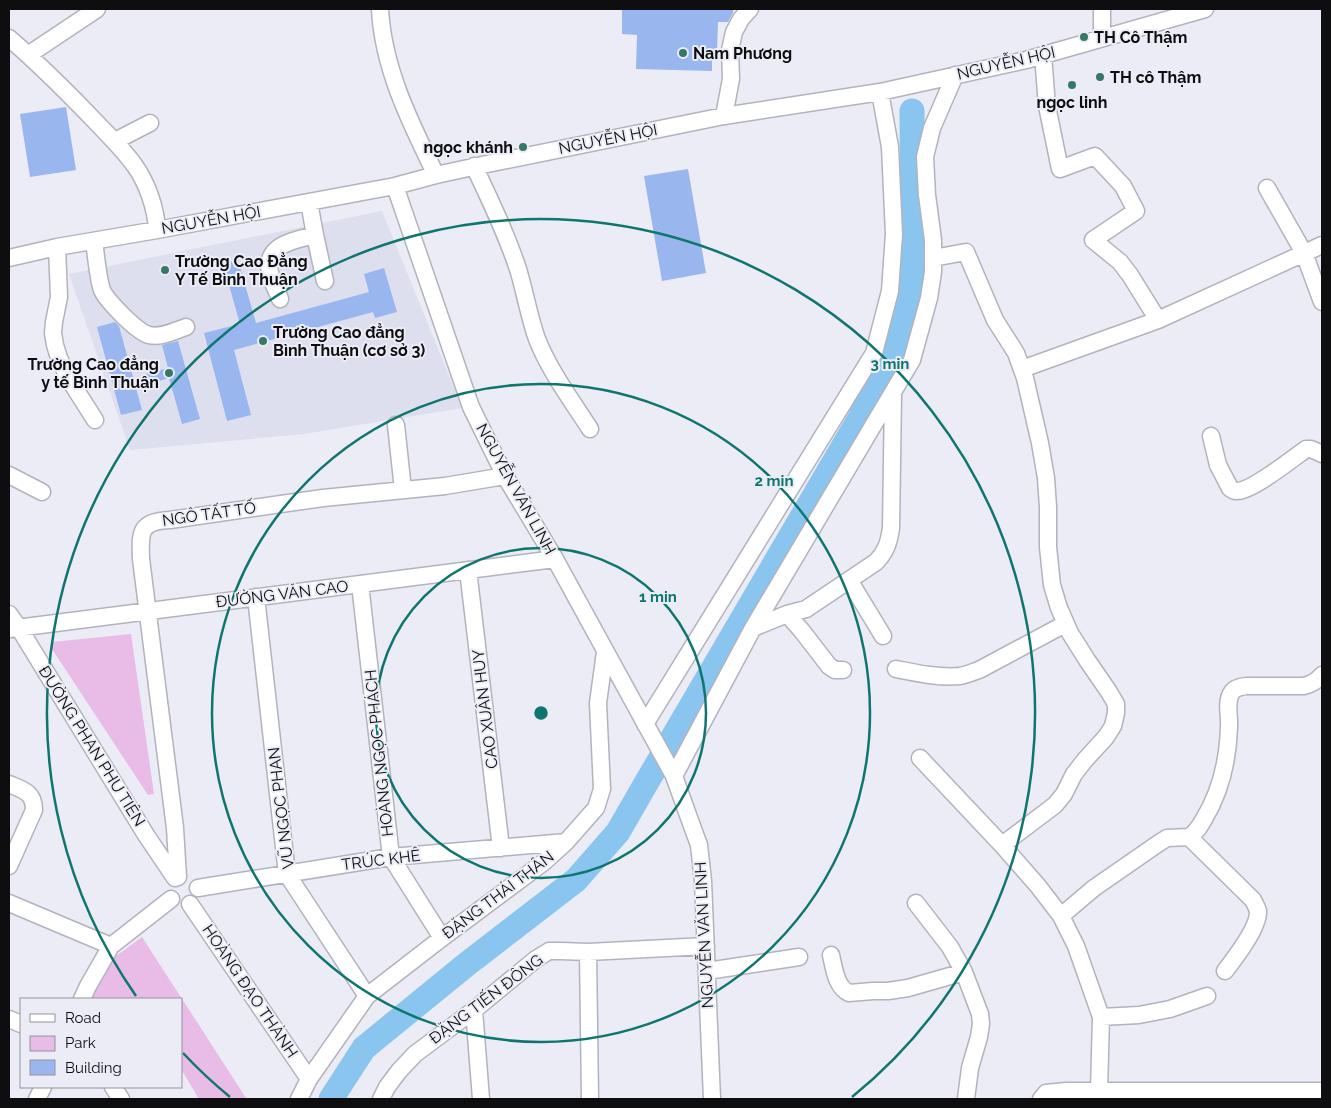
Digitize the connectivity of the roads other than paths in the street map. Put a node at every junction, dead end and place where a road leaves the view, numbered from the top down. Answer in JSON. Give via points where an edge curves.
{"nodes":[{"id":1,"x":97,"y":9,"type":"edge"},
{"id":2,"x":380,"y":9,"type":"edge"},
{"id":3,"x":750,"y":9,"type":"edge"},
{"id":4,"x":1102,"y":9,"type":"edge"},
{"id":5,"x":1204,"y":9,"type":"edge"},
{"id":6,"x":9,"y":38,"type":"edge"},
{"id":7,"x":1102,"y":38,"type":"junction"},
{"id":8,"x":28,"y":55,"type":"junction"},
{"id":9,"x":1043,"y":55,"type":"junction"},
{"id":10,"x":956,"y":75,"type":"junction"},
{"id":11,"x":880,"y":92,"type":"junction"},
{"id":12,"x":724,"y":116,"type":"junction"},
{"id":13,"x":150,"y":123,"type":"dead end"},
{"id":14,"x":115,"y":141,"type":"junction"},
{"id":15,"x":474,"y":166,"type":"junction"},
{"id":16,"x":436,"y":174,"type":"junction"},
{"id":17,"x":395,"y":186,"type":"junction"},
{"id":18,"x":1267,"y":188,"type":"dead end"},
{"id":19,"x":309,"y":202,"type":"junction"},
{"id":20,"x":157,"y":230,"type":"junction"},
{"id":21,"x":315,"y":235,"type":"junction"},
{"id":22,"x":94,"y":241,"type":"junction"},
{"id":23,"x":1322,"y":245,"type":"edge"},
{"id":24,"x":57,"y":247,"type":"junction"},
{"id":25,"x":1304,"y":254,"type":"junction"},
{"id":26,"x":9,"y":258,"type":"edge"},
{"id":27,"x":933,"y":258,"type":"junction"},
{"id":28,"x":325,"y":280,"type":"dead end"},
{"id":29,"x":280,"y":299,"type":"dead end"},
{"id":30,"x":1322,"y":302,"type":"edge"},
{"id":31,"x":1158,"y":320,"type":"junction"},
{"id":32,"x":186,"y":327,"type":"dead end"},
{"id":33,"x":1022,"y":369,"type":"junction"},
{"id":34,"x":893,"y":394,"type":"junction"},
{"id":35,"x":95,"y":420,"type":"dead end"},
{"id":36,"x":396,"y":425,"type":"dead end"},
{"id":37,"x":590,"y":429,"type":"dead end"},
{"id":38,"x":1212,"y":436,"type":"dead end"},
{"id":39,"x":1322,"y":454,"type":"edge"},
{"id":40,"x":9,"y":475,"type":"edge"},
{"id":41,"x":505,"y":476,"type":"junction"},
{"id":42,"x":403,"y":490,"type":"junction"},
{"id":43,"x":42,"y":492,"type":"dead end"},
{"id":44,"x":555,"y":559,"type":"junction"},
{"id":45,"x":468,"y":570,"type":"junction"},
{"id":46,"x":848,"y":580,"type":"junction"},
{"id":47,"x":360,"y":584,"type":"junction"},
{"id":48,"x":256,"y":597,"type":"junction"},
{"id":49,"x":147,"y":612,"type":"junction"},
{"id":50,"x":9,"y":614,"type":"edge"},
{"id":51,"x":787,"y":614,"type":"junction"},
{"id":52,"x":1065,"y":624,"type":"junction"},
{"id":53,"x":753,"y":628,"type":"junction"},
{"id":54,"x":14,"y":629,"type":"edge"},
{"id":55,"x":883,"y":636,"type":"dead end"},
{"id":56,"x":605,"y":652,"type":"junction"},
{"id":57,"x":896,"y":669,"type":"dead end"},
{"id":58,"x":843,"y":670,"type":"dead end"},
{"id":59,"x":1322,"y":675,"type":"edge"},
{"id":60,"x":645,"y":724,"type":"junction"},
{"id":61,"x":920,"y":758,"type":"dead end"},
{"id":62,"x":674,"y":776,"type":"junction"},
{"id":63,"x":9,"y":784,"type":"edge"},
{"id":64,"x":175,"y":828,"type":"junction"},
{"id":65,"x":146,"y":835,"type":"junction"},
{"id":66,"x":1189,"y":837,"type":"junction"},
{"id":67,"x":566,"y":842,"type":"junction"},
{"id":68,"x":1002,"y":845,"type":"junction"},
{"id":69,"x":501,"y":848,"type":"junction"},
{"id":70,"x":390,"y":857,"type":"junction"},
{"id":71,"x":9,"y":866,"type":"edge"},
{"id":72,"x":288,"y":874,"type":"junction"},
{"id":73,"x":176,"y":878,"type":"junction"},
{"id":74,"x":198,"y":888,"type":"junction"},
{"id":75,"x":171,"y":899,"type":"junction"},
{"id":76,"x":916,"y":902,"type":"dead end"},
{"id":77,"x":9,"y":903,"type":"edge"},
{"id":78,"x":190,"y":904,"type":"junction"},
{"id":79,"x":1061,"y":916,"type":"junction"},
{"id":80,"x":442,"y":938,"type":"junction"},
{"id":81,"x":111,"y":946,"type":"junction"},
{"id":82,"x":706,"y":946,"type":"junction"},
{"id":83,"x":588,"y":952,"type":"junction"},
{"id":84,"x":831,"y":955,"type":"dead end"},
{"id":85,"x":799,"y":957,"type":"dead end"},
{"id":86,"x":707,"y":971,"type":"junction"},
{"id":87,"x":964,"y":972,"type":"junction"},
{"id":88,"x":1225,"y":972,"type":"dead end"},
{"id":89,"x":367,"y":996,"type":"junction"},
{"id":90,"x":1207,"y":996,"type":"dead end"},
{"id":91,"x":82,"y":998,"type":"edge"},
{"id":92,"x":474,"y":1010,"type":"junction"},
{"id":93,"x":1101,"y":1017,"type":"junction"},
{"id":94,"x":309,"y":1079,"type":"junction"},
{"id":95,"x":114,"y":1088,"type":"edge"},
{"id":96,"x":1099,"y":1090,"type":"junction"},
{"id":97,"x":1322,"y":1091,"type":"edge"},
{"id":98,"x":121,"y":1099,"type":"edge"},
{"id":99,"x":299,"y":1099,"type":"edge"},
{"id":100,"x":381,"y":1099,"type":"edge"},
{"id":101,"x":481,"y":1099,"type":"edge"},
{"id":102,"x":590,"y":1099,"type":"edge"},
{"id":103,"x":712,"y":1099,"type":"edge"},
{"id":104,"x":966,"y":1099,"type":"edge"},
{"id":105,"x":1041,"y":1099,"type":"edge"}],
"edges":[{"from":1,"to":8,"type":"street"},
{"from":2,"to":16,"type":"street","via":[[387,58],[413,128]]},
{"from":3,"to":12,"type":"street","via":[[734,32]]},
{"from":4,"to":7,"type":"street"},
{"from":5,"to":7,"type":"street","name":"NGUYỄN HỘI"},
{"from":6,"to":8,"type":"street"},
{"from":7,"to":9,"type":"street","name":"NGUYỄN HỘI"},
{"from":8,"to":14,"type":"street"},
{"from":9,"to":10,"type":"street","name":"NGUYỄN HỘI"},
{"from":9,"to":31,"type":"street","via":[[1047,106],[1060,169],[1095,156],[1123,186],[1136,211],[1092,240],[1120,262]]},
{"from":10,"to":11,"type":"street","name":"NGUYỄN HỘI"},
{"from":10,"to":27,"type":"street","via":[[932,128],[925,157]]},
{"from":11,"to":12,"type":"street","name":"NGUYỄN HỘI"},
{"from":11,"to":60,"type":"street","via":[[890,147],[894,234],[890,291],[874,353]]},
{"from":12,"to":15,"type":"street","name":"NGUYỄN HỘI"},
{"from":13,"to":14,"type":"street"},
{"from":14,"to":20,"type":"street","via":[[136,166],[153,206]]},
{"from":15,"to":16,"type":"street","name":"NGUYỄN HỘI"},
{"from":15,"to":37,"type":"street","via":[[509,244],[537,339]]},
{"from":16,"to":17,"type":"street","name":"NGUYỄN HỘI"},
{"from":17,"to":19,"type":"street","name":"NGUYỄN HỘI"},
{"from":17,"to":41,"type":"street","name":"NGUYỄN VĂN LINH","via":[[471,407]]},
{"from":18,"to":25,"type":"street"},
{"from":19,"to":20,"type":"street","name":"NGUYỄN HỘI"},
{"from":19,"to":21,"type":"street"},
{"from":20,"to":22,"type":"street","name":"NGUYỄN HỘI"},
{"from":21,"to":28,"type":"street"},
{"from":21,"to":29,"type":"street","via":[[289,242],[273,252],[269,262],[270,273]]},
{"from":22,"to":24,"type":"street","name":"NGUYỄN HỘI"},
{"from":22,"to":32,"type":"street","via":[[101,289],[106,299],[130,323],[147,335],[158,336]]},
{"from":23,"to":25,"type":"street"},
{"from":24,"to":26,"type":"street","name":"NGUYỄN HỘI"},
{"from":24,"to":35,"type":"street","via":[[59,297],[54,322],[55,345],[69,379]]},
{"from":25,"to":30,"type":"street"},
{"from":25,"to":31,"type":"street"},
{"from":27,"to":33,"type":"street","via":[[966,252],[994,320],[1016,353]]},
{"from":27,"to":34,"type":"street","via":[[929,298],[912,360]]},
{"from":31,"to":33,"type":"street"},
{"from":33,"to":52,"type":"street","via":[[1046,478],[1052,585]]},
{"from":34,"to":46,"type":"street","via":[[888,544],[876,562]]},
{"from":34,"to":53,"type":"street"},
{"from":36,"to":42,"type":"street"},
{"from":38,"to":39,"type":"street","via":[[1218,465],[1230,488],[1237,491],[1255,486],[1306,449]]},
{"from":40,"to":43,"type":"street"},
{"from":41,"to":42,"type":"street","name":"NGÔ TẤT TỐ"},
{"from":41,"to":44,"type":"street","name":"NGUYỄN VĂN LINH"},
{"from":42,"to":49,"type":"street","name":"NGÔ TẤT TỐ","via":[[152,522],[140,537]]},
{"from":44,"to":45,"type":"street","name":"ĐƯỜNG VĂN CAO"},
{"from":44,"to":56,"type":"street","name":"NGUYỄN VĂN LINH"},
{"from":45,"to":47,"type":"street","name":"ĐƯỜNG VĂN CAO"},
{"from":45,"to":69,"type":"street","name":"CAO XUÂN HUY"},
{"from":46,"to":51,"type":"street","via":[[806,609]]},
{"from":46,"to":55,"type":"street"},
{"from":47,"to":48,"type":"street","name":"ĐƯỜNG VĂN CAO"},
{"from":47,"to":70,"type":"street","name":"HOÀNG NGỌC PHÁCH"},
{"from":48,"to":49,"type":"street","name":"ĐƯỜNG VĂN CAO"},
{"from":48,"to":72,"type":"street","name":"VŨ NGỌC PHAN"},
{"from":49,"to":54,"type":"street","name":"ĐƯỜNG VĂN CAO"},
{"from":49,"to":64,"type":"street","name":"NGÔ TẤT TỐ"},
{"from":50,"to":54,"type":"street","name":"ĐƯỜNG PHAN PHU TIÊN"},
{"from":51,"to":53,"type":"street"},
{"from":51,"to":58,"type":"street","via":[[829,666]]},
{"from":52,"to":57,"type":"street","via":[[979,670],[960,676]]},
{"from":52,"to":68,"type":"street","via":[[1116,704],[1113,726],[1074,774],[1055,805]]},
{"from":53,"to":62,"type":"street"},
{"from":54,"to":65,"type":"street","name":"ĐƯỜNG PHAN PHU TIÊN"},
{"from":56,"to":60,"type":"street","name":"NGUYỄN VĂN LINH"},
{"from":56,"to":67,"type":"street","name":"ĐẶNG THÁI THÂN","via":[[598,702],[602,789],[596,808]]},
{"from":59,"to":66,"type":"street","via":[[1304,686],[1246,686],[1232,692],[1221,784],[1209,811]]},
{"from":60,"to":62,"type":"street","name":"NGUYỄN VĂN LINH"},
{"from":61,"to":68,"type":"street"},
{"from":62,"to":82,"type":"street","name":"NGUYỄN VĂN LINH","via":[[698,845]]},
{"from":63,"to":71,"type":"street","via":[[26,791],[34,802],[34,810]]},
{"from":64,"to":65,"type":"street","via":[[162,834]]},
{"from":64,"to":73,"type":"street","name":"NGÔ TẤT TỐ"},
{"from":65,"to":73,"type":"street","name":"ĐƯỜNG PHAN PHU TIÊN"},
{"from":66,"to":79,"type":"street","via":[[1167,838],[1094,888]]},
{"from":66,"to":88,"type":"street","via":[[1258,908],[1249,936]]},
{"from":67,"to":69,"type":"street","name":"TRÚC KHÊ"},
{"from":67,"to":80,"type":"street","name":"ĐẶNG THÁI THÂN"},
{"from":68,"to":79,"type":"street"},
{"from":69,"to":70,"type":"street","name":"TRÚC KHÊ"},
{"from":70,"to":72,"type":"street","name":"TRÚC KHÊ"},
{"from":70,"to":80,"type":"street","name":"HOÀNG NGỌC PHÁCH"},
{"from":72,"to":74,"type":"street","name":"TRÚC KHÊ"},
{"from":72,"to":89,"type":"street","name":"VŨ NGỌC PHAN"},
{"from":73,"to":74,"type":"street","via":[[184,876],[193,880]]},
{"from":73,"to":75,"type":"street","via":[[169,888]]},
{"from":74,"to":78,"type":"street","via":[[197,896]]},
{"from":75,"to":78,"type":"street","via":[[184,906]]},
{"from":75,"to":81,"type":"street"},
{"from":76,"to":87,"type":"street","via":[[950,946]]},
{"from":77,"to":81,"type":"street"},
{"from":78,"to":94,"type":"street","name":"HOÀNG ĐẠO THÀNH"},
{"from":79,"to":93,"type":"street","via":[[1076,946]]},
{"from":80,"to":89,"type":"street","name":"ĐẶNG THÁI THÂN"},
{"from":81,"to":91,"type":"street"},
{"from":82,"to":83,"type":"street","name":"ĐẶNG TIẾN ĐÔNG"},
{"from":82,"to":86,"type":"street","name":"NGUYỄN VĂN LINH"},
{"from":83,"to":92,"type":"street","name":"ĐẶNG TIẾN ĐÔNG","via":[[549,952]]},
{"from":83,"to":102,"type":"street"},
{"from":84,"to":87,"type":"street","via":[[841,987],[849,993],[908,988]]},
{"from":85,"to":86,"type":"street"},
{"from":86,"to":103,"type":"street","name":"NGUYỄN VĂN LINH"},
{"from":87,"to":104,"type":"street","via":[[981,1024]]},
{"from":89,"to":94,"type":"street","name":"ĐẶNG THÁI THÂN"},
{"from":90,"to":93,"type":"street","via":[[1170,1009]]},
{"from":92,"to":100,"type":"street","name":"ĐẶNG TIẾN ĐÔNG","via":[[415,1054],[399,1071]]},
{"from":92,"to":101,"type":"street"},
{"from":93,"to":96,"type":"street"},
{"from":94,"to":99,"type":"street","name":"ĐẶNG THÁI THÂN"},
{"from":95,"to":98,"type":"street"},
{"from":96,"to":97,"type":"street"},
{"from":96,"to":105,"type":"street","via":[[1046,1093]]}]}
